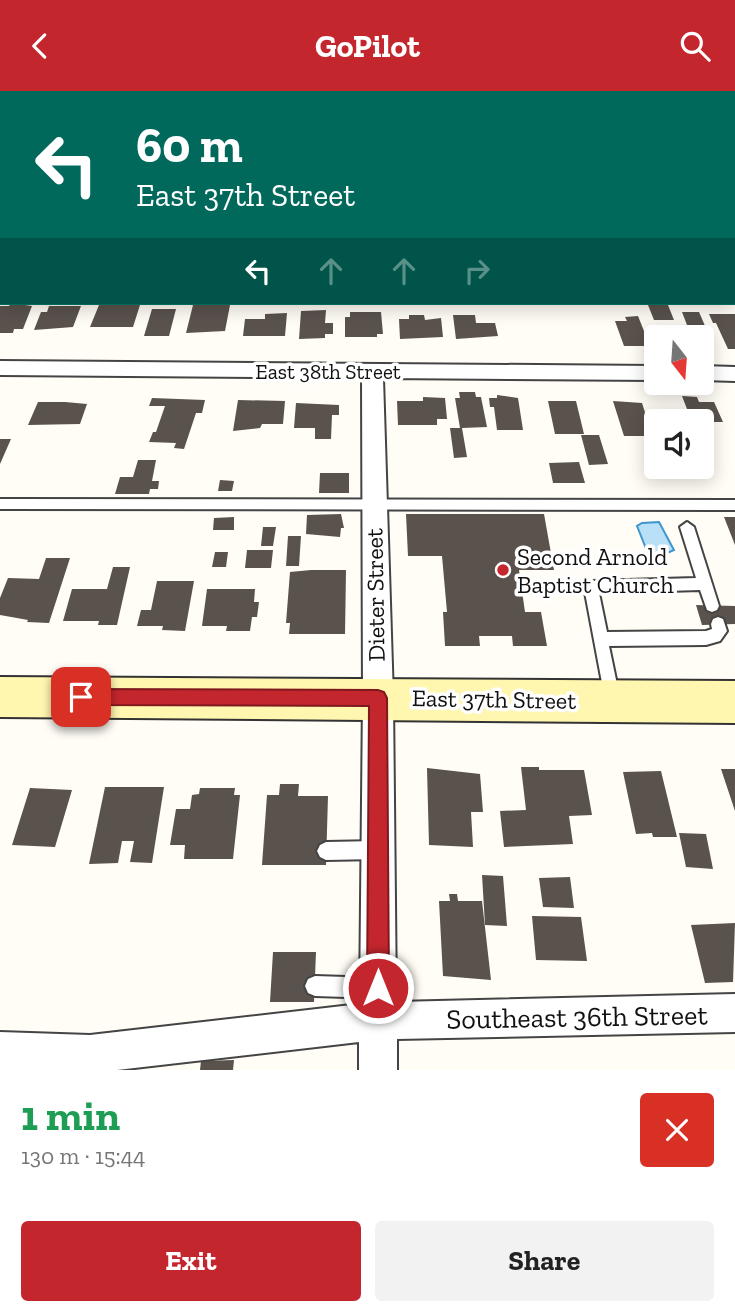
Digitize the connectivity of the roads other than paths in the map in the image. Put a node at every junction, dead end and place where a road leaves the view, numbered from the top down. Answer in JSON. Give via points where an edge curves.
{"nodes":[{"id":1,"x":0,"y":368,"type":"edge"},
{"id":2,"x":372,"y":372,"type":"junction"},
{"id":3,"x":644,"y":373,"type":"edge"},
{"id":4,"x":714,"y":373,"type":"edge"},
{"id":5,"x":735,"y":374,"type":"edge"},
{"id":6,"x":0,"y":504,"type":"edge"},
{"id":7,"x":373,"y":505,"type":"junction"},
{"id":8,"x":735,"y":505,"type":"edge"},
{"id":9,"x":687,"y":527,"type":"dead end"},
{"id":10,"x":705,"y":584,"type":"junction"},
{"id":11,"x":712,"y":605,"type":"dead end"},
{"id":12,"x":718,"y":624,"type":"dead end"},
{"id":13,"x":601,"y":639,"type":"junction"},
{"id":14,"x":0,"y":697,"type":"edge"},
{"id":15,"x":378,"y":698,"type":"junction"},
{"id":16,"x":613,"y":701,"type":"junction"},
{"id":17,"x":735,"y":702,"type":"edge"},
{"id":18,"x":378,"y":850,"type":"junction"},
{"id":19,"x":326,"y":851,"type":"dead end"},
{"id":20,"x":315,"y":986,"type":"dead end"},
{"id":21,"x":378,"y":1004,"type":"junction"},
{"id":22,"x":735,"y":1013,"type":"edge"},
{"id":23,"x":0,"y":1051,"type":"edge"},
{"id":24,"x":379,"y":1070,"type":"edge"}],
"edges":[{"from":1,"to":2,"type":"street","name":"East 38th Street"},
{"from":2,"to":3,"type":"street","name":"East 38th Street"},
{"from":2,"to":7,"type":"street","name":"Dieter Street"},
{"from":4,"to":5,"type":"street"},
{"from":6,"to":7,"type":"lane"},
{"from":7,"to":8,"type":"lane"},
{"from":7,"to":15,"type":"street","name":"Dieter Street"},
{"from":9,"to":10,"type":"lane"},
{"from":10,"to":11,"type":"lane"},
{"from":10,"to":13,"type":"lane","via":[[591,587]]},
{"from":12,"to":13,"type":"lane","via":[[720,631],[706,638]]},
{"from":13,"to":16,"type":"lane"},
{"from":14,"to":15,"type":"main road","name":"East 37th Street"},
{"from":15,"to":16,"type":"main road","name":"East 37th Street"},
{"from":15,"to":18,"type":"street","name":"Dieter Street"},
{"from":16,"to":17,"type":"main road","name":"East 37th Street"},
{"from":18,"to":19,"type":"lane"},
{"from":18,"to":21,"type":"street","name":"Dieter Street"},
{"from":20,"to":21,"type":"lane"},
{"from":21,"to":22,"type":"street","name":"Southeast 36th Street"},
{"from":21,"to":23,"type":"street","name":"Southeast 36th Street","via":[[90,1054]]},
{"from":21,"to":24,"type":"street","name":"Dieter Street"}]}
